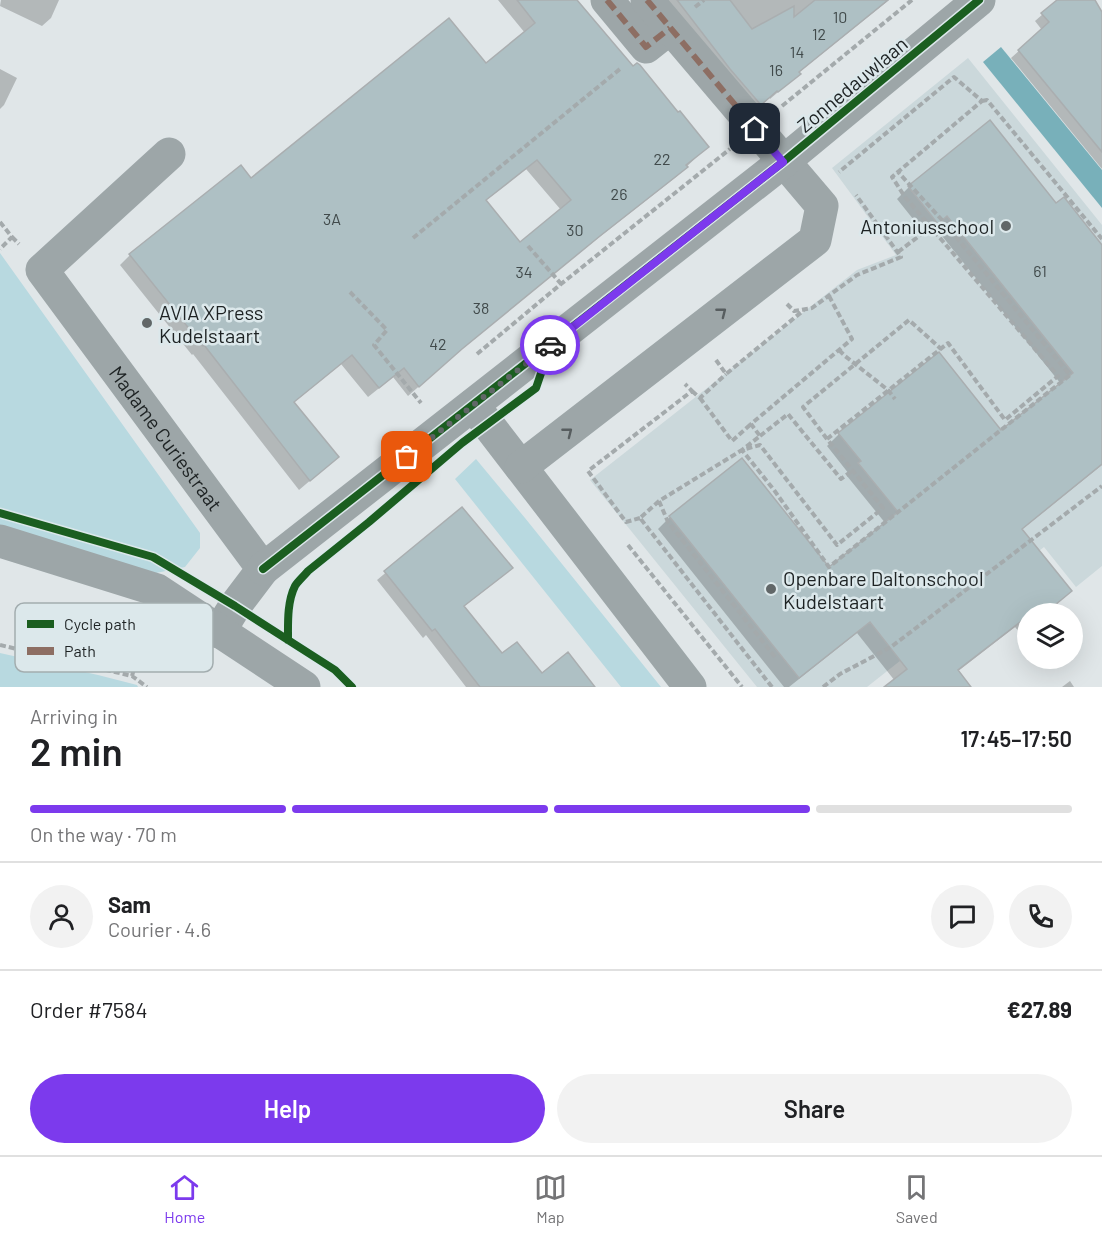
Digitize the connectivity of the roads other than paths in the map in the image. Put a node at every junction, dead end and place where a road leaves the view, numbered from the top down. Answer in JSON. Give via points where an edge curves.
{"nodes":[{"id":1,"x":607,"y":0,"type":"edge"},
{"id":2,"x":647,"y":0,"type":"edge"},
{"id":3,"x":979,"y":0,"type":"edge"},
{"id":4,"x":658,"y":37,"type":"junction"},
{"id":5,"x":169,"y":154,"type":"dead end"},
{"id":6,"x":783,"y":162,"type":"junction"},
{"id":7,"x":473,"y":405,"type":"junction"},
{"id":8,"x":521,"y":467,"type":"junction"},
{"id":9,"x":0,"y":541,"type":"edge"},
{"id":10,"x":262,"y":569,"type":"junction"},
{"id":11,"x":176,"y":603,"type":"edge"},
{"id":12,"x":213,"y":628,"type":"edge"},
{"id":13,"x":219,"y":632,"type":"junction"},
{"id":14,"x":304,"y":687,"type":"edge"},
{"id":15,"x":690,"y":687,"type":"edge"}],
"edges":[{"from":1,"to":4,"type":"street"},
{"from":2,"to":4,"type":"street"},
{"from":3,"to":6,"type":"street","name":"Zonnedauwlaan"},
{"from":4,"to":6,"type":"street","via":[[755,129]]},
{"from":5,"to":10,"type":"street","name":"Madame Curiestraat","via":[[42,270]]},
{"from":6,"to":7,"type":"street","name":"Zonnedauwlaan"},
{"from":8,"to":6,"type":"street","one_way":true,"via":[[815,240],[822,206]]},
{"from":7,"to":8,"type":"street"},
{"from":7,"to":10,"type":"street","name":"Zonnedauwlaan"},
{"from":8,"to":15,"type":"street"},
{"from":9,"to":11,"type":"street","via":[[157,590]]},
{"from":10,"to":13,"type":"street"},
{"from":12,"to":13,"type":"street"},
{"from":13,"to":14,"type":"street"}]}
